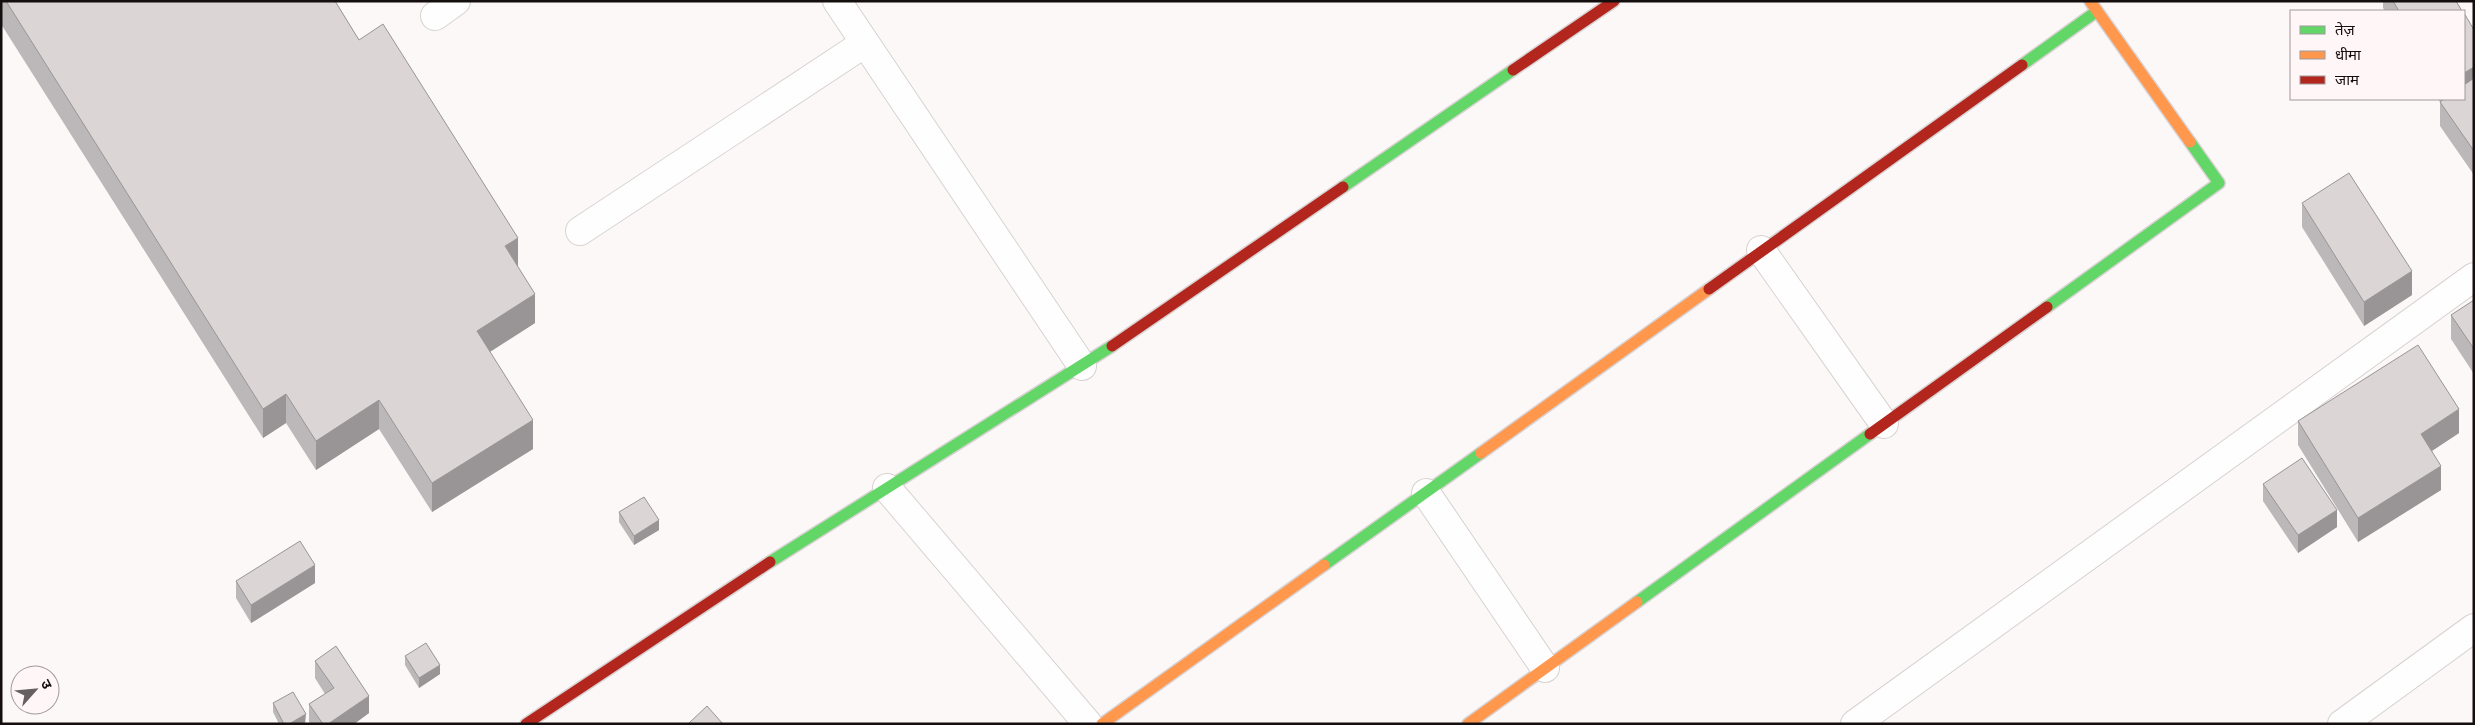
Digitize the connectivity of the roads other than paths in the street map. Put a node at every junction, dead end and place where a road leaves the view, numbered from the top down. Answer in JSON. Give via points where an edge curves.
{"nodes":[{"id":1,"x":837,"y":1,"type":"edge"},
{"id":2,"x":1614,"y":1,"type":"edge"},
{"id":3,"x":2093,"y":6,"type":"edge"},
{"id":4,"x":865,"y":43,"type":"junction"},
{"id":5,"x":580,"y":231,"type":"dead end"},
{"id":6,"x":1761,"y":250,"type":"junction"},
{"id":7,"x":2474,"y":277,"type":"edge"},
{"id":8,"x":1082,"y":366,"type":"junction"},
{"id":9,"x":1884,"y":424,"type":"junction"},
{"id":10,"x":887,"y":488,"type":"junction"},
{"id":11,"x":1426,"y":493,"type":"junction"},
{"id":12,"x":2474,"y":628,"type":"edge"},
{"id":13,"x":1545,"y":668,"type":"junction"},
{"id":14,"x":526,"y":724,"type":"edge"},
{"id":15,"x":1088,"y":724,"type":"edge"},
{"id":16,"x":1102,"y":724,"type":"edge"},
{"id":17,"x":1468,"y":724,"type":"edge"},
{"id":18,"x":1855,"y":724,"type":"edge"},
{"id":19,"x":2342,"y":724,"type":"edge"}],
"edges":[{"from":1,"to":4,"type":"street"},
{"from":2,"to":8,"type":"street"},
{"from":3,"to":6,"type":"street"},
{"from":3,"to":9,"type":"street","via":[[2219,183]]},
{"from":4,"to":5,"type":"street"},
{"from":4,"to":8,"type":"street"},
{"from":6,"to":9,"type":"street"},
{"from":6,"to":11,"type":"street"},
{"from":7,"to":18,"type":"street"},
{"from":8,"to":10,"type":"street"},
{"from":9,"to":13,"type":"street"},
{"from":10,"to":14,"type":"street","via":[[749,575]]},
{"from":10,"to":15,"type":"street"},
{"from":11,"to":13,"type":"street"},
{"from":11,"to":16,"type":"street"},
{"from":12,"to":19,"type":"street"},
{"from":13,"to":17,"type":"street"}]}
